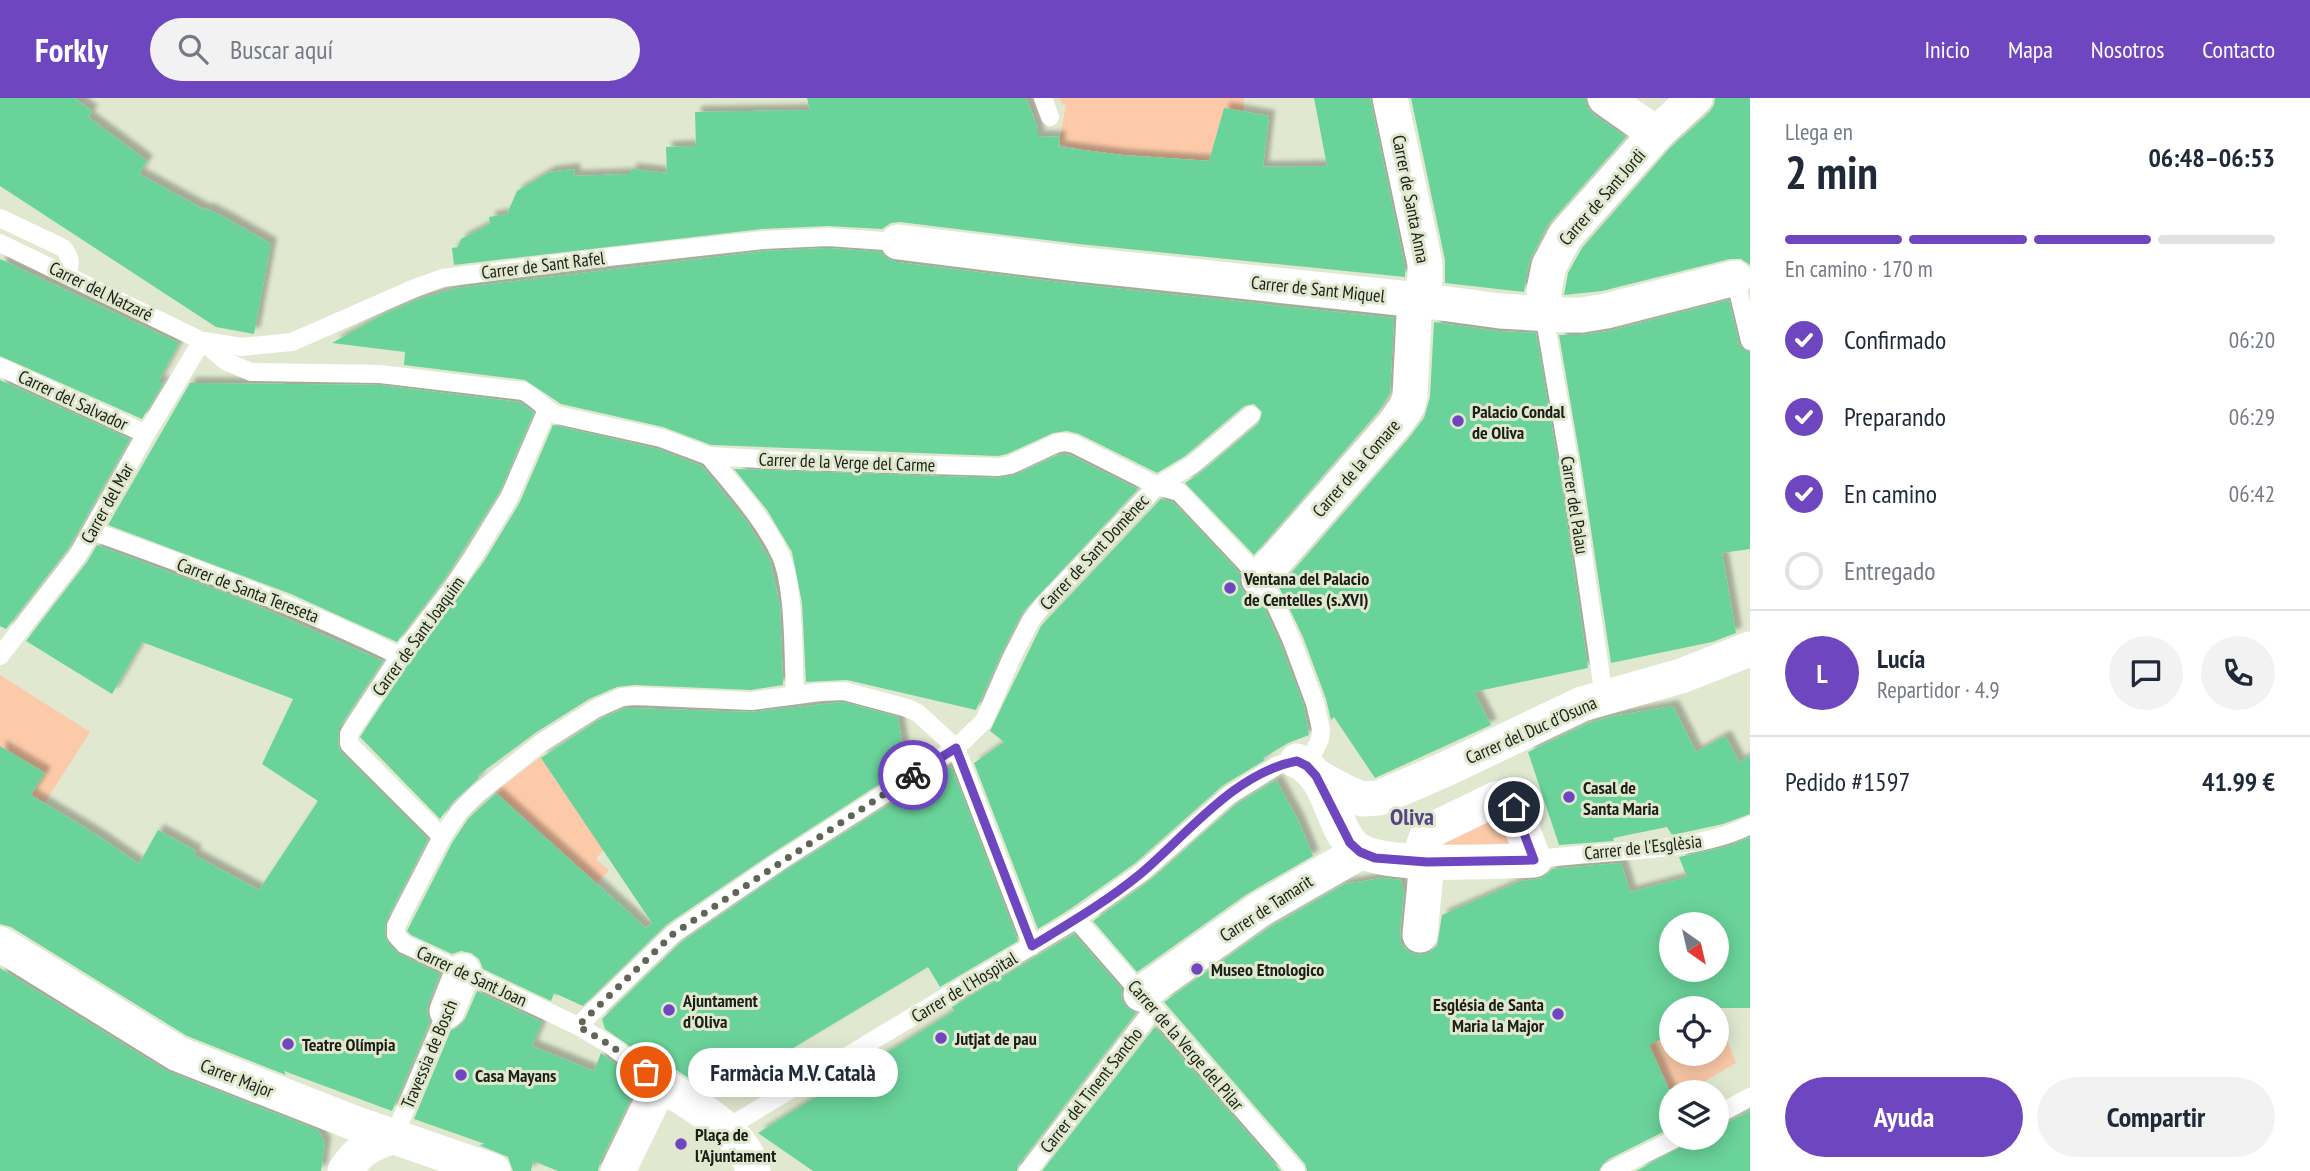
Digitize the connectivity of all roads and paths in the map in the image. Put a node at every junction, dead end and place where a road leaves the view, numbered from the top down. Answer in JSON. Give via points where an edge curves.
{"nodes":[{"id":1,"x":1042,"y":98,"type":"edge"},
{"id":2,"x":1390,"y":98,"type":"edge"},
{"id":3,"x":1605,"y":98,"type":"edge"},
{"id":4,"x":1695,"y":98,"type":"edge"},
{"id":5,"x":1050,"y":117,"type":"dead end"},
{"id":6,"x":1656,"y":134,"type":"junction"},
{"id":7,"x":0,"y":218,"type":"edge"},
{"id":8,"x":898,"y":242,"type":"joint"},
{"id":9,"x":0,"y":243,"type":"edge"},
{"id":10,"x":67,"y":274,"type":"junction"},
{"id":11,"x":1743,"y":275,"type":"edge"},
{"id":12,"x":1419,"y":300,"type":"junction"},
{"id":13,"x":1544,"y":314,"type":"junction"},
{"id":14,"x":202,"y":341,"type":"junction"},
{"id":15,"x":1750,"y":341,"type":"edge"},
{"id":16,"x":0,"y":367,"type":"edge"},
{"id":17,"x":547,"y":410,"type":"junction"},
{"id":18,"x":1251,"y":415,"type":"dead end"},
{"id":19,"x":146,"y":434,"type":"junction"},
{"id":20,"x":709,"y":456,"type":"junction"},
{"id":21,"x":1157,"y":486,"type":"junction"},
{"id":22,"x":92,"y":531,"type":"junction"},
{"id":23,"x":1259,"y":579,"type":"junction"},
{"id":24,"x":1750,"y":649,"type":"edge"},
{"id":25,"x":0,"y":656,"type":"edge"},
{"id":26,"x":400,"y":656,"type":"junction"},
{"id":27,"x":795,"y":695,"type":"junction"},
{"id":28,"x":1604,"y":697,"type":"junction"},
{"id":29,"x":956,"y":748,"type":"junction"},
{"id":30,"x":1307,"y":768,"type":"junction"},
{"id":31,"x":1750,"y":825,"type":"edge"},
{"id":32,"x":442,"y":837,"type":"junction"},
{"id":33,"x":1360,"y":852,"type":"junction"},
{"id":34,"x":1534,"y":860,"type":"junction"},
{"id":35,"x":1427,"y":862,"type":"junction"},
{"id":36,"x":1076,"y":919,"type":"junction"},
{"id":37,"x":1420,"y":935,"type":"dead end"},
{"id":38,"x":0,"y":944,"type":"edge"},
{"id":39,"x":1032,"y":946,"type":"junction"},
{"id":40,"x":463,"y":971,"type":"junction"},
{"id":41,"x":1148,"y":1002,"type":"junction"},
{"id":42,"x":447,"y":1011,"type":"joint"},
{"id":43,"x":578,"y":1026,"type":"junction"},
{"id":44,"x":664,"y":1086,"type":"junction"},
{"id":45,"x":1750,"y":1097,"type":"edge"},
{"id":46,"x":1729,"y":1108,"type":"edge"},
{"id":47,"x":725,"y":1129,"type":"junction"},
{"id":48,"x":394,"y":1136,"type":"junction"},
{"id":49,"x":1659,"y":1147,"type":"edge"},
{"id":50,"x":345,"y":1171,"type":"edge"},
{"id":51,"x":493,"y":1171,"type":"edge"},
{"id":52,"x":618,"y":1171,"type":"edge"},
{"id":53,"x":752,"y":1171,"type":"edge"},
{"id":54,"x":1028,"y":1171,"type":"edge"},
{"id":55,"x":1296,"y":1171,"type":"edge"},
{"id":56,"x":1610,"y":1171,"type":"edge"}],
"edges":[{"from":1,"to":5,"type":"lane"},
{"from":2,"to":12,"type":"street","name":"Carrer de Santa Anna","via":[[1425,264]]},
{"from":3,"to":6,"type":"street"},
{"from":4,"to":6,"type":"street","name":"Carrer de Sant Jordi"},
{"from":6,"to":13,"type":"street","name":"Carrer de Sant Jordi","via":[[1559,245],[1545,280]]},
{"from":7,"to":10,"type":"lane","via":[[63,248],[71,264]]},
{"from":8,"to":12,"type":"street","name":"Carrer de Sant Miquel"},
{"from":8,"to":14,"type":"lane","name":"Carrer de Sant Rafel","via":[[828,237],[763,240],[443,278],[292,342],[241,347]]},
{"from":9,"to":10,"type":"lane","name":"Carrer del Natzaré"},
{"from":10,"to":14,"type":"lane","name":"Carrer del Natzaré"},
{"from":11,"to":13,"type":"street","name":"Carrer de Sant Miquel","via":[[1582,316]]},
{"from":11,"to":15,"type":"lane"},
{"from":12,"to":13,"type":"street","name":"Carrer de Sant Miquel"},
{"from":12,"to":23,"type":"street","name":"Carrer de la Comare","via":[[1407,407]]},
{"from":13,"to":28,"type":"lane","name":"Carrer del Palau"},
{"from":14,"to":17,"type":"lane","name":"Carrer de la Verge del Carme","via":[[227,362],[251,372],[380,374],[513,389],[535,397]]},
{"from":14,"to":19,"type":"lane","name":"Carrer del Mar"},
{"from":16,"to":19,"type":"lane","name":"Carrer del Salvador"},
{"from":17,"to":20,"type":"lane","name":"Carrer de la Verge del Carme","via":[[661,438]]},
{"from":17,"to":26,"type":"lane","name":"Carrer de Sant Joaquim","via":[[509,498],[453,587]]},
{"from":18,"to":21,"type":"lane","name":"Carrer de Sant Domènec","via":[[1192,465]]},
{"from":19,"to":22,"type":"lane","name":"Carrer del Mar"},
{"from":20,"to":21,"type":"lane","name":"Carrer de la Verge del Carme","via":[[999,467],[1065,442]]},
{"from":20,"to":27,"type":"lane","via":[[750,507],[781,557],[790,598]]},
{"from":21,"to":23,"type":"lane","name":"Carrer de la Verge del Carme","via":[[1179,492]]},
{"from":21,"to":29,"type":"lane","name":"Carrer de Sant Domènec","via":[[1031,620],[984,721]]},
{"from":22,"to":25,"type":"lane","name":"Carrer del Mar"},
{"from":22,"to":26,"type":"lane","name":"Carrer de Santa Tereseta","via":[[283,602]]},
{"from":23,"to":30,"type":"lane","name":"Carrer de la Verge del Carme","via":[[1292,641],[1315,703],[1320,739]]},
{"from":24,"to":28,"type":"street","name":"Carrer del Duc d'Osuna","via":[[1681,676]]},
{"from":26,"to":32,"type":"lane","name":"Carrer de Sant Joaquim","via":[[349,734],[349,744]]},
{"from":27,"to":29,"type":"lane","name":"Carrer de Sant Joan","via":[[844,691],[906,708],[932,724]]},
{"from":27,"to":32,"type":"lane","name":"Carrer de Sant Joan","via":[[751,701],[635,696],[608,702],[515,762],[459,812]]},
{"from":28,"to":30,"type":"street","name":"Carrer del Duc d'Osuna","via":[[1380,798],[1362,799]]},
{"from":29,"to":39,"type":"lane"},
{"from":29,"to":43,"type":"lane","name":"Carrer de Sant Domènec","via":[[673,934]]},
{"from":30,"to":33,"type":"street","via":[[1350,843]]},
{"from":30,"to":36,"type":"lane","name":"Carrer de l'Hospital","via":[[1278,765],[1228,796],[1141,873]]},
{"from":31,"to":34,"type":"lane","name":"Carrer de l'Esglèsia","via":[[1703,841]]},
{"from":32,"to":40,"type":"lane","name":"Carrer de Sant Joan","via":[[396,926],[396,935],[404,944]]},
{"from":33,"to":35,"type":"street","via":[[1375,858]]},
{"from":33,"to":41,"type":"street","name":"Carrer de Tamarit","via":[[1259,910]]},
{"from":34,"to":35,"type":"street"},
{"from":34,"to":35,"type":"street","via":[[1514,807],[1509,799],[1498,798],[1427,835]]},
{"from":35,"to":37,"type":"street"},
{"from":36,"to":39,"type":"lane","name":"Carrer de l'Hospital"},
{"from":36,"to":41,"type":"lane","name":"Carrer de la Verge del Pilar"},
{"from":38,"to":48,"type":"street","name":"Carrer Major","via":[[178,1054]]},
{"from":39,"to":47,"type":"lane","name":"Carrer de l'Hospital"},
{"from":40,"to":42,"type":"street","name":"Travessia de Bosch"},
{"from":40,"to":43,"type":"lane","name":"Carrer de Sant Joan"},
{"from":41,"to":54,"type":"lane","name":"Carrer del Tinent Sancho"},
{"from":41,"to":55,"type":"lane","name":"Carrer de la Verge del Pilar"},
{"from":42,"to":48,"type":"lane","name":"Travessia de Bosch"},
{"from":43,"to":44,"type":"lane","name":"Carrer de Sant Joan"},
{"from":44,"to":47,"type":"street"},
{"from":44,"to":52,"type":"street"},
{"from":45,"to":46,"type":"lane"},
{"from":47,"to":53,"type":"street","via":[[744,1148]]},
{"from":48,"to":50,"type":"street","via":[[362,1149]]},
{"from":48,"to":51,"type":"street","name":"Carrer Major"},
{"from":49,"to":56,"type":"lane"}]}
